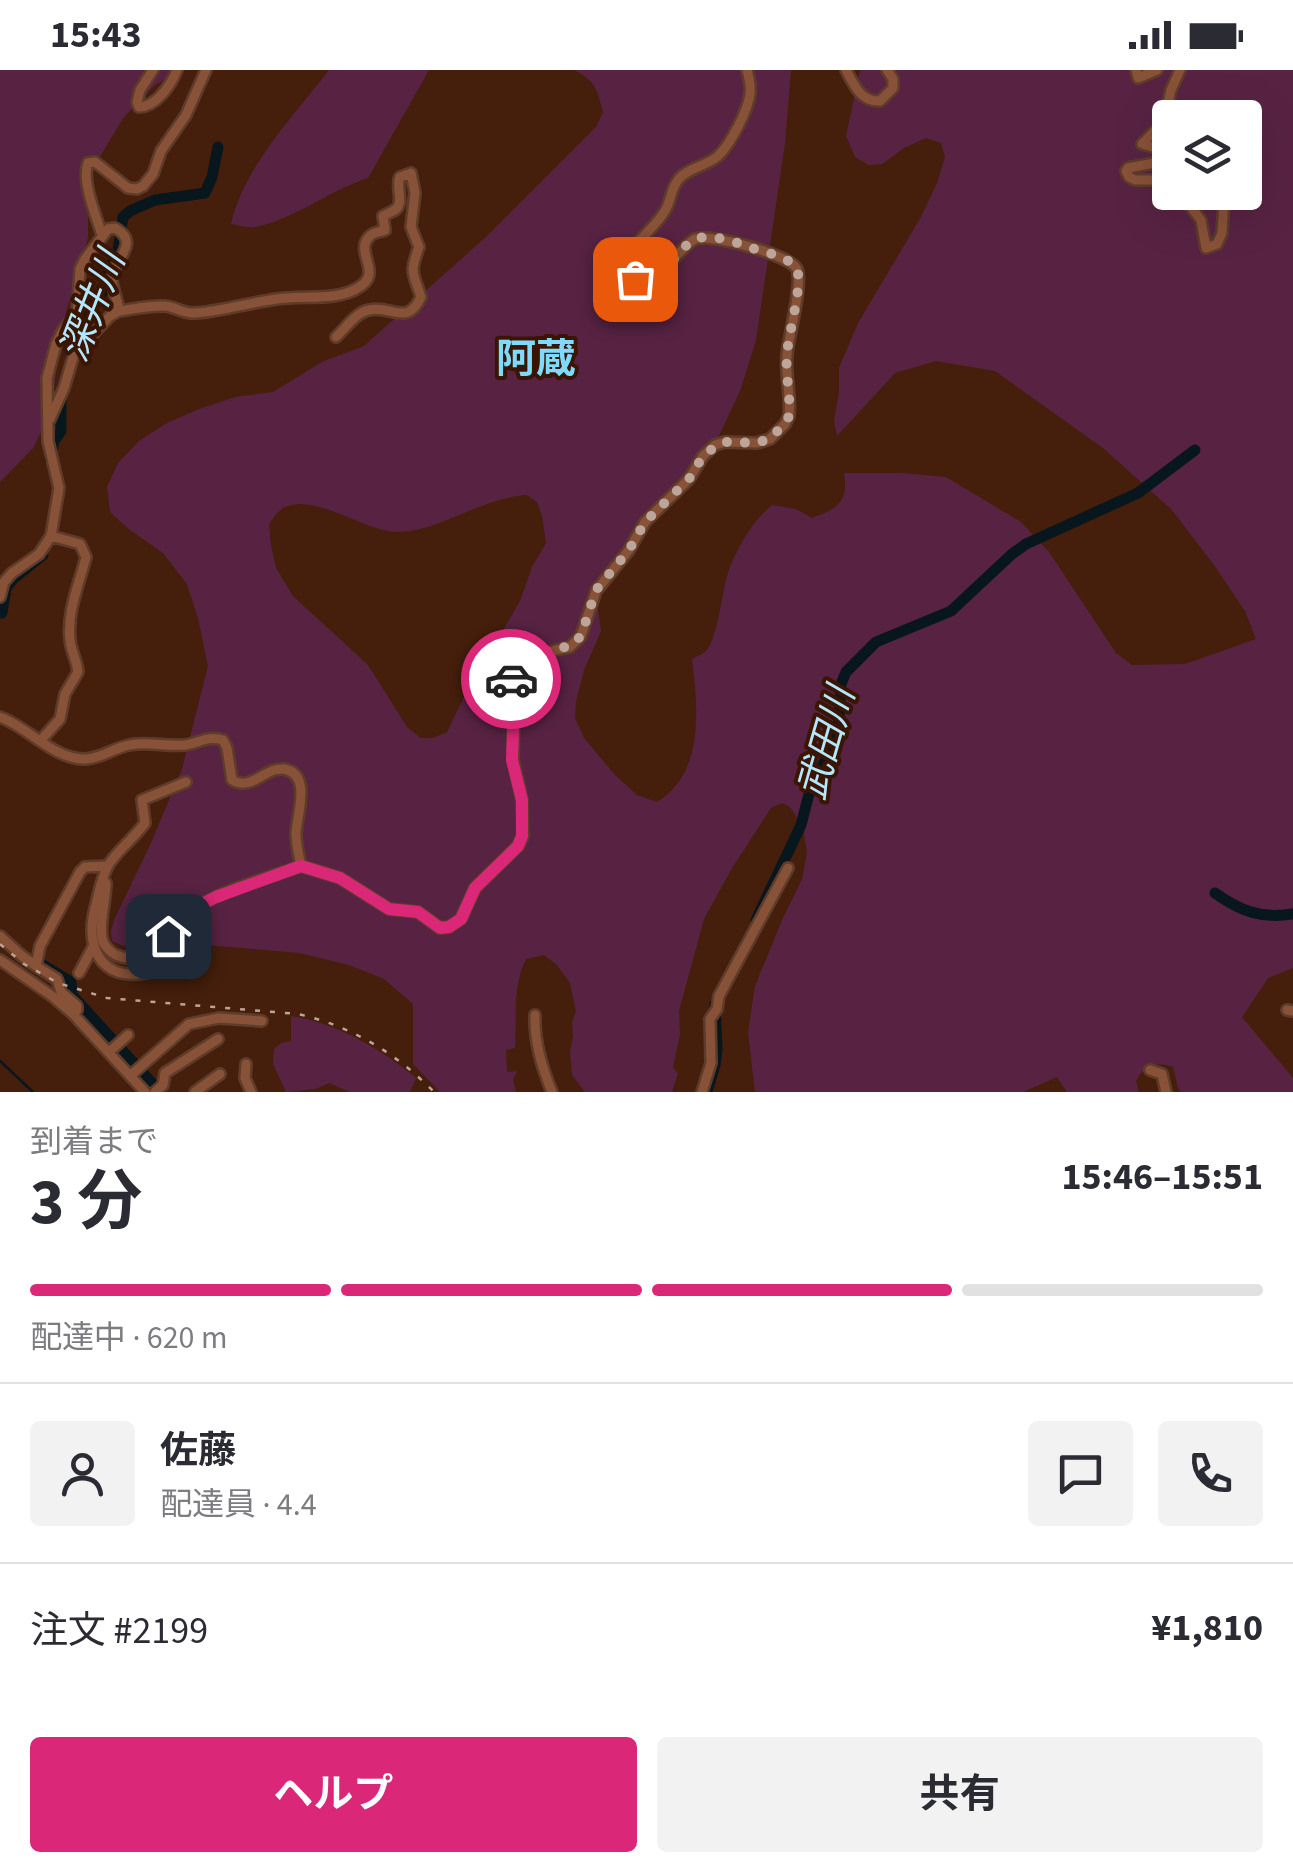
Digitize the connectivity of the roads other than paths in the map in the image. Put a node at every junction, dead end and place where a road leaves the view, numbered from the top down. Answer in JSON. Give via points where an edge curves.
{"nodes":[{"id":1,"x":154,"y":70,"type":"edge"},
{"id":2,"x":177,"y":70,"type":"edge"},
{"id":3,"x":206,"y":70,"type":"edge"},
{"id":4,"x":746,"y":70,"type":"edge"},
{"id":5,"x":846,"y":70,"type":"edge"},
{"id":6,"x":887,"y":70,"type":"edge"},
{"id":7,"x":1136,"y":70,"type":"edge"},
{"id":8,"x":1157,"y":70,"type":"edge"},
{"id":9,"x":1180,"y":70,"type":"edge"},
{"id":10,"x":1169,"y":100,"type":"edge"},
{"id":11,"x":1152,"y":163,"type":"edge"},
{"id":12,"x":1152,"y":180,"type":"edge"},
{"id":13,"x":1193,"y":210,"type":"edge"},
{"id":14,"x":1223,"y":210,"type":"edge"},
{"id":15,"x":102,"y":234,"type":"junction"},
{"id":16,"x":119,"y":311,"type":"junction"},
{"id":17,"x":336,"y":337,"type":"dead end"},
{"id":18,"x":48,"y":422,"type":"junction"},
{"id":19,"x":51,"y":536,"type":"junction"},
{"id":20,"x":0,"y":597,"type":"edge"},
{"id":21,"x":0,"y":717,"type":"edge"},
{"id":22,"x":41,"y":740,"type":"junction"},
{"id":23,"x":186,"y":782,"type":"dead end"},
{"id":24,"x":301,"y":866,"type":"junction"},
{"id":25,"x":788,"y":868,"type":"dead end"},
{"id":26,"x":106,"y":871,"type":"junction"},
{"id":27,"x":0,"y":936,"type":"edge"},
{"id":28,"x":94,"y":945,"type":"junction"},
{"id":29,"x":198,"y":950,"type":"dead end"},
{"id":30,"x":0,"y":960,"type":"edge"},
{"id":31,"x":37,"y":963,"type":"junction"},
{"id":32,"x":79,"y":973,"type":"dead end"},
{"id":33,"x":72,"y":1014,"type":"junction"},
{"id":34,"x":535,"y":1015,"type":"dead end"},
{"id":35,"x":262,"y":1021,"type":"dead end"},
{"id":36,"x":128,"y":1035,"type":"dead end"},
{"id":37,"x":218,"y":1040,"type":"dead end"},
{"id":38,"x":109,"y":1052,"type":"junction"},
{"id":39,"x":246,"y":1064,"type":"dead end"},
{"id":40,"x":1150,"y":1070,"type":"dead end"},
{"id":41,"x":220,"y":1074,"type":"dead end"},
{"id":42,"x":130,"y":1076,"type":"junction"},
{"id":43,"x":146,"y":1092,"type":"edge"},
{"id":44,"x":155,"y":1092,"type":"edge"},
{"id":45,"x":195,"y":1092,"type":"edge"},
{"id":46,"x":250,"y":1092,"type":"edge"},
{"id":47,"x":552,"y":1092,"type":"edge"},
{"id":48,"x":702,"y":1092,"type":"edge"},
{"id":49,"x":1166,"y":1092,"type":"edge"}],
"edges":[{"from":1,"to":2,"type":"street","via":[[140,90],[139,107],[153,103]]},
{"from":3,"to":15,"type":"street","via":[[143,186],[128,188],[95,162],[85,167]]},
{"from":4,"to":24,"type":"street","via":[[749,102],[726,147],[678,180],[666,210],[624,266],[635,279],[653,279],[686,246],[708,237],[795,266],[785,424],[758,443],[725,442],[703,456],[596,590],[581,636],[570,646],[516,658],[510,668],[512,760],[522,836],[475,888],[457,922],[436,926],[418,912],[389,909],[340,878]]},
{"from":5,"to":6,"type":"street","via":[[870,101],[893,88]]},
{"from":7,"to":8,"type":"street","via":[[1138,78]]},
{"from":9,"to":10,"type":"street"},
{"from":11,"to":12,"type":"street","via":[[1126,171],[1135,180]]},
{"from":13,"to":14,"type":"street","via":[[1206,248],[1217,244]]},
{"from":15,"to":16,"type":"street","via":[[115,228],[126,240],[112,281]]},
{"from":15,"to":18,"type":"street","via":[[80,269],[77,313],[50,364]]},
{"from":16,"to":17,"type":"street","via":[[164,306],[194,313],[354,290],[370,273],[364,256],[368,238],[385,230],[383,216],[400,204],[397,183],[411,173],[410,226],[419,247],[412,277],[421,298],[416,309],[369,310]]},
{"from":16,"to":18,"type":"street","via":[[74,354]]},
{"from":18,"to":19,"type":"street","via":[[59,488]]},
{"from":19,"to":20,"type":"street","via":[[4,582]]},
{"from":19,"to":22,"type":"street","via":[[80,544],[86,558],[70,627],[77,678],[56,726]]},
{"from":21,"to":22,"type":"street"},
{"from":22,"to":24,"type":"street","via":[[79,759],[127,746],[180,746],[217,737],[238,784],[272,771],[292,772],[302,791],[296,833]]},
{"from":23,"to":26,"type":"street","via":[[142,800],[145,824]]},
{"from":24,"to":26,"type":"street","via":[[196,907],[157,948],[131,957],[118,956],[102,936]]},
{"from":25,"to":48,"type":"street","via":[[710,1019],[711,1063]]},
{"from":26,"to":28,"type":"street"},
{"from":26,"to":31,"type":"street","via":[[80,872]]},
{"from":27,"to":31,"type":"street"},
{"from":28,"to":29,"type":"street","via":[[100,962],[123,973],[157,970]]},
{"from":28,"to":32,"type":"street"},
{"from":30,"to":33,"type":"street"},
{"from":31,"to":33,"type":"street","via":[[77,1006]]},
{"from":33,"to":38,"type":"street"},
{"from":34,"to":47,"type":"street"},
{"from":35,"to":42,"type":"street","via":[[188,1024]]},
{"from":36,"to":38,"type":"street"},
{"from":37,"to":44,"type":"street","via":[[166,1072]]},
{"from":38,"to":42,"type":"street"},
{"from":39,"to":46,"type":"street"},
{"from":40,"to":49,"type":"street","via":[[1162,1074]]},
{"from":41,"to":45,"type":"street"},
{"from":42,"to":43,"type":"street"}]}
